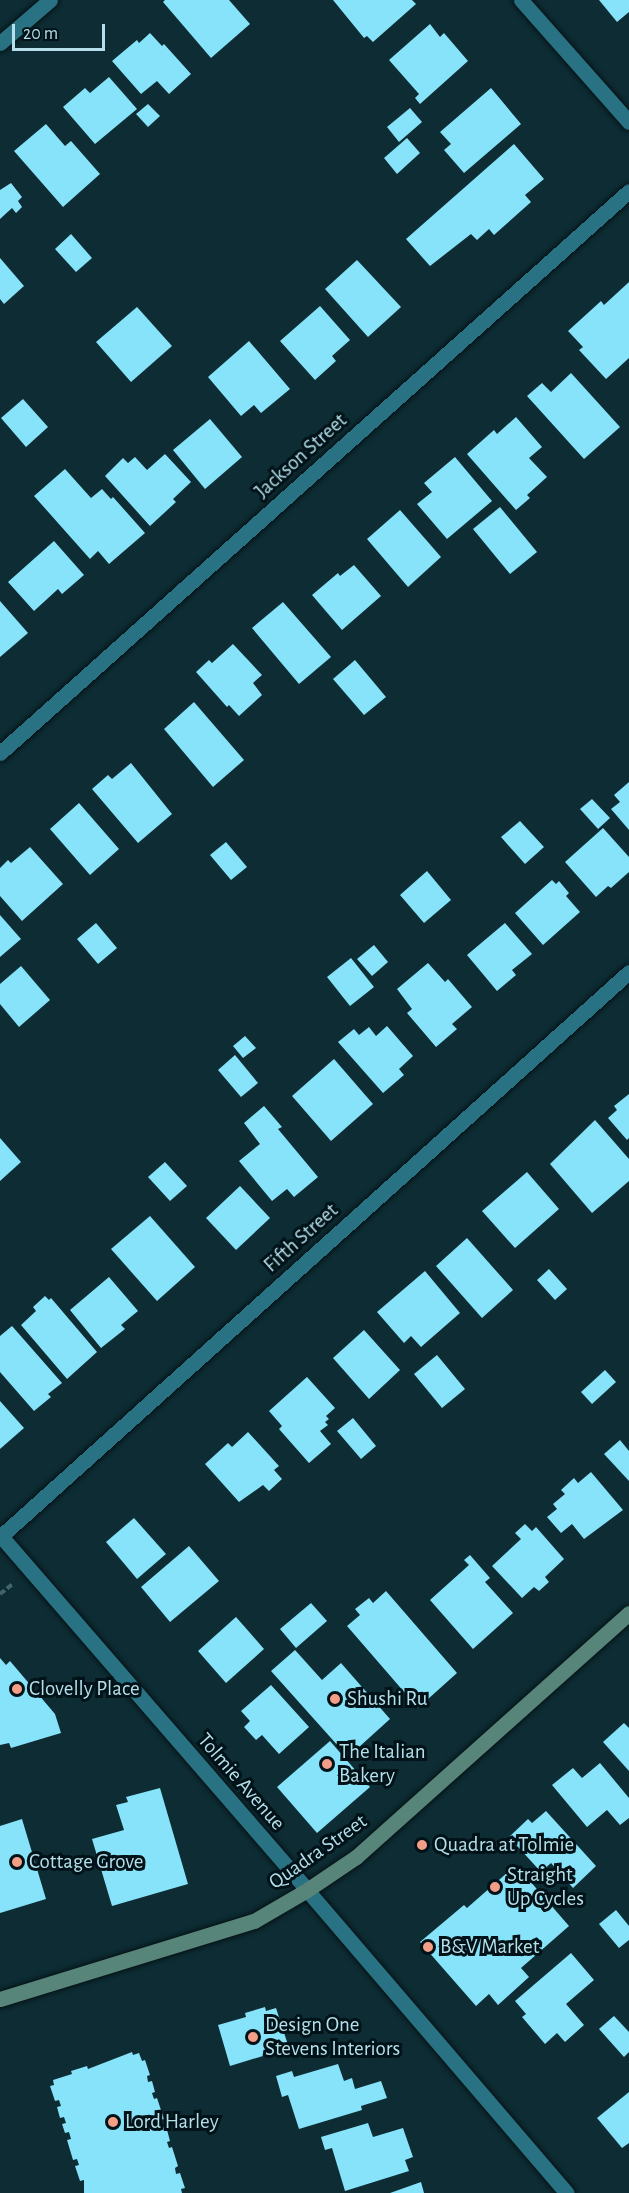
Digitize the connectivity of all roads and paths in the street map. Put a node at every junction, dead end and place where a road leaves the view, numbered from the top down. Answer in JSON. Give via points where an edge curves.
{"nodes":[{"id":1,"x":50,"y":0,"type":"edge"},
{"id":2,"x":521,"y":0,"type":"edge"},
{"id":3,"x":0,"y":44,"type":"edge"},
{"id":4,"x":629,"y":122,"type":"edge"},
{"id":5,"x":629,"y":191,"type":"edge"},
{"id":6,"x":0,"y":753,"type":"edge"},
{"id":7,"x":629,"y":972,"type":"edge"},
{"id":8,"x":0,"y":1535,"type":"edge"},
{"id":9,"x":629,"y":1613,"type":"edge"},
{"id":10,"x":307,"y":1890,"type":"junction"},
{"id":11,"x":0,"y":1999,"type":"edge"},
{"id":12,"x":567,"y":2193,"type":"edge"}],
"edges":[{"from":1,"to":3,"type":"street"},
{"from":2,"to":4,"type":"street"},
{"from":5,"to":6,"type":"street","name":"Jackson Street"},
{"from":7,"to":8,"type":"street","name":"Fifth Street"},
{"from":8,"to":10,"type":"street","name":"Tolmie Avenue"},
{"from":9,"to":10,"type":"main road","name":"Quadra Street","via":[[357,1857]]},
{"from":10,"to":11,"type":"main road","name":"Quadra Street","via":[[254,1921]]},
{"from":10,"to":12,"type":"street","name":"Tolmie Avenue"}]}
